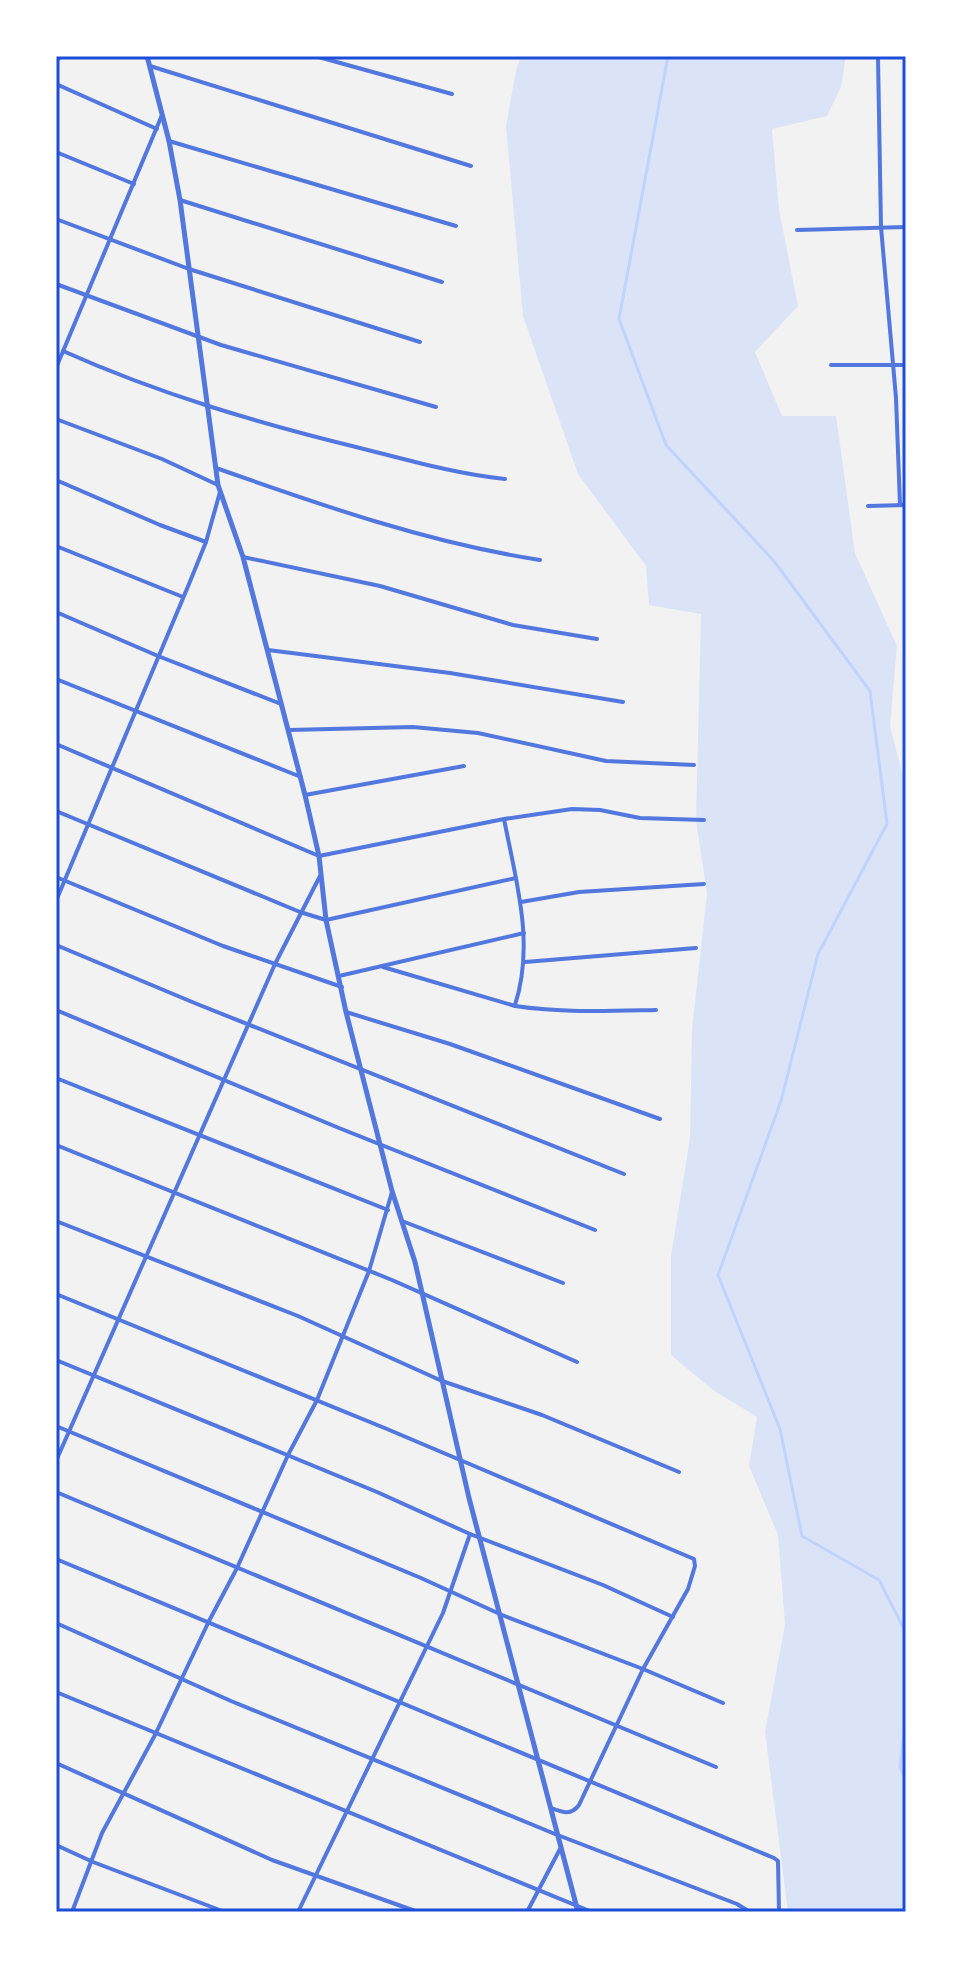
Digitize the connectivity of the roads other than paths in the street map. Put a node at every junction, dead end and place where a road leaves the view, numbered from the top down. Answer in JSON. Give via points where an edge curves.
{"nodes":[{"id":1,"x":61,"y":56,"type":"edge"},
{"id":2,"x":147,"y":56,"type":"edge"},
{"id":3,"x":315,"y":56,"type":"edge"},
{"id":4,"x":878,"y":58,"type":"edge"},
{"id":5,"x":56,"y":61,"type":"edge"},
{"id":6,"x":150,"y":66,"type":"junction"},
{"id":7,"x":56,"y":84,"type":"edge"},
{"id":8,"x":452,"y":94,"type":"dead end"},
{"id":9,"x":162,"y":115,"type":"junction"},
{"id":10,"x":157,"y":129,"type":"junction"},
{"id":11,"x":169,"y":141,"type":"junction"},
{"id":12,"x":56,"y":152,"type":"edge"},
{"id":13,"x":471,"y":166,"type":"dead end"},
{"id":14,"x":134,"y":184,"type":"junction"},
{"id":15,"x":180,"y":200,"type":"junction"},
{"id":16,"x":56,"y":219,"type":"edge"},
{"id":17,"x":456,"y":226,"type":"dead end"},
{"id":18,"x":881,"y":227,"type":"junction"},
{"id":19,"x":906,"y":227,"type":"edge"},
{"id":20,"x":797,"y":230,"type":"dead end"},
{"id":21,"x":110,"y":238,"type":"junction"},
{"id":22,"x":189,"y":269,"type":"junction"},
{"id":23,"x":442,"y":282,"type":"dead end"},
{"id":24,"x":56,"y":284,"type":"edge"},
{"id":25,"x":86,"y":296,"type":"junction"},
{"id":26,"x":197,"y":336,"type":"junction"},
{"id":27,"x":420,"y":342,"type":"dead end"},
{"id":28,"x":63,"y":351,"type":"junction"},
{"id":29,"x":58,"y":359,"type":"edge"},
{"id":30,"x":831,"y":365,"type":"dead end"},
{"id":31,"x":906,"y":365,"type":"edge"},
{"id":32,"x":893,"y":366,"type":"junction"},
{"id":33,"x":56,"y":368,"type":"edge"},
{"id":34,"x":208,"y":407,"type":"junction"},
{"id":35,"x":436,"y":407,"type":"dead end"},
{"id":36,"x":56,"y":419,"type":"edge"},
{"id":37,"x":216,"y":468,"type":"junction"},
{"id":38,"x":505,"y":479,"type":"dead end"},
{"id":39,"x":56,"y":480,"type":"edge"},
{"id":40,"x":218,"y":485,"type":"junction"},
{"id":41,"x":220,"y":492,"type":"junction"},
{"id":42,"x":903,"y":505,"type":"edge"},
{"id":43,"x":868,"y":506,"type":"dead end"},
{"id":44,"x":206,"y":542,"type":"junction"},
{"id":45,"x":56,"y":546,"type":"edge"},
{"id":46,"x":243,"y":557,"type":"junction"},
{"id":47,"x":540,"y":560,"type":"dead end"},
{"id":48,"x":183,"y":597,"type":"junction"},
{"id":49,"x":56,"y":612,"type":"edge"},
{"id":50,"x":597,"y":639,"type":"dead end"},
{"id":51,"x":268,"y":650,"type":"junction"},
{"id":52,"x":158,"y":656,"type":"junction"},
{"id":53,"x":56,"y":679,"type":"edge"},
{"id":54,"x":623,"y":702,"type":"dead end"},
{"id":55,"x":281,"y":704,"type":"junction"},
{"id":56,"x":137,"y":712,"type":"junction"},
{"id":57,"x":289,"y":730,"type":"junction"},
{"id":58,"x":56,"y":744,"type":"edge"},
{"id":59,"x":694,"y":765,"type":"dead end"},
{"id":60,"x":464,"y":766,"type":"dead end"},
{"id":61,"x":111,"y":767,"type":"junction"},
{"id":62,"x":301,"y":777,"type":"junction"},
{"id":63,"x":305,"y":795,"type":"junction"},
{"id":64,"x":56,"y":811,"type":"edge"},
{"id":65,"x":504,"y":819,"type":"junction"},
{"id":66,"x":704,"y":820,"type":"dead end"},
{"id":67,"x":88,"y":824,"type":"junction"},
{"id":68,"x":319,"y":856,"type":"junction"},
{"id":69,"x":321,"y":873,"type":"junction"},
{"id":70,"x":56,"y":877,"type":"edge"},
{"id":71,"x":516,"y":878,"type":"junction"},
{"id":72,"x":64,"y":881,"type":"junction"},
{"id":73,"x":704,"y":884,"type":"dead end"},
{"id":74,"x":56,"y":901,"type":"edge"},
{"id":75,"x":521,"y":902,"type":"junction"},
{"id":76,"x":300,"y":912,"type":"junction"},
{"id":77,"x":326,"y":920,"type":"junction"},
{"id":78,"x":524,"y":932,"type":"junction"},
{"id":79,"x":56,"y":945,"type":"edge"},
{"id":80,"x":696,"y":948,"type":"dead end"},
{"id":81,"x":525,"y":962,"type":"junction"},
{"id":82,"x":275,"y":964,"type":"junction"},
{"id":83,"x":383,"y":967,"type":"junction"},
{"id":84,"x":339,"y":976,"type":"junction"},
{"id":85,"x":342,"y":987,"type":"junction"},
{"id":86,"x":515,"y":1006,"type":"junction"},
{"id":87,"x":56,"y":1010,"type":"edge"},
{"id":88,"x":656,"y":1010,"type":"dead end"},
{"id":89,"x":346,"y":1012,"type":"junction"},
{"id":90,"x":250,"y":1025,"type":"junction"},
{"id":91,"x":362,"y":1070,"type":"junction"},
{"id":92,"x":56,"y":1078,"type":"edge"},
{"id":93,"x":224,"y":1080,"type":"junction"},
{"id":94,"x":660,"y":1119,"type":"dead end"},
{"id":95,"x":197,"y":1136,"type":"junction"},
{"id":96,"x":382,"y":1144,"type":"junction"},
{"id":97,"x":56,"y":1145,"type":"edge"},
{"id":98,"x":624,"y":1174,"type":"dead end"},
{"id":99,"x":392,"y":1191,"type":"junction"},
{"id":100,"x":173,"y":1193,"type":"junction"},
{"id":101,"x":388,"y":1210,"type":"junction"},
{"id":102,"x":56,"y":1221,"type":"edge"},
{"id":103,"x":402,"y":1221,"type":"junction"},
{"id":104,"x":595,"y":1230,"type":"dead end"},
{"id":105,"x":146,"y":1256,"type":"junction"},
{"id":106,"x":369,"y":1271,"type":"junction"},
{"id":107,"x":563,"y":1283,"type":"dead end"},
{"id":108,"x":56,"y":1294,"type":"edge"},
{"id":109,"x":422,"y":1294,"type":"junction"},
{"id":110,"x":120,"y":1319,"type":"junction"},
{"id":111,"x":342,"y":1336,"type":"junction"},
{"id":112,"x":56,"y":1360,"type":"edge"},
{"id":113,"x":577,"y":1362,"type":"dead end"},
{"id":114,"x":93,"y":1375,"type":"junction"},
{"id":115,"x":442,"y":1381,"type":"junction"},
{"id":116,"x":317,"y":1400,"type":"junction"},
{"id":117,"x":56,"y":1426,"type":"edge"},
{"id":118,"x":70,"y":1431,"type":"junction"},
{"id":119,"x":288,"y":1455,"type":"junction"},
{"id":120,"x":460,"y":1459,"type":"junction"},
{"id":121,"x":56,"y":1461,"type":"edge"},
{"id":122,"x":679,"y":1472,"type":"dead end"},
{"id":123,"x":56,"y":1492,"type":"edge"},
{"id":124,"x":263,"y":1511,"type":"junction"},
{"id":125,"x":470,"y":1534,"type":"junction"},
{"id":126,"x":480,"y":1538,"type":"junction"},
{"id":127,"x":56,"y":1559,"type":"edge"},
{"id":128,"x":237,"y":1568,"type":"junction"},
{"id":129,"x":450,"y":1591,"type":"junction"},
{"id":130,"x":502,"y":1615,"type":"junction"},
{"id":131,"x":673,"y":1617,"type":"junction"},
{"id":132,"x":209,"y":1621,"type":"junction"},
{"id":133,"x":56,"y":1623,"type":"edge"},
{"id":134,"x":427,"y":1647,"type":"junction"},
{"id":135,"x":643,"y":1669,"type":"junction"},
{"id":136,"x":181,"y":1679,"type":"junction"},
{"id":137,"x":519,"y":1684,"type":"junction"},
{"id":138,"x":56,"y":1692,"type":"edge"},
{"id":139,"x":399,"y":1702,"type":"junction"},
{"id":140,"x":723,"y":1703,"type":"dead end"},
{"id":141,"x":615,"y":1725,"type":"junction"},
{"id":142,"x":155,"y":1735,"type":"junction"},
{"id":143,"x":537,"y":1757,"type":"junction"},
{"id":144,"x":373,"y":1759,"type":"junction"},
{"id":145,"x":56,"y":1763,"type":"edge"},
{"id":146,"x":716,"y":1767,"type":"dead end"},
{"id":147,"x":592,"y":1781,"type":"junction"},
{"id":148,"x":125,"y":1795,"type":"junction"},
{"id":149,"x":549,"y":1807,"type":"junction"},
{"id":150,"x":347,"y":1812,"type":"junction"},
{"id":151,"x":555,"y":1834,"type":"junction"},
{"id":152,"x":56,"y":1845,"type":"edge"},
{"id":153,"x":560,"y":1849,"type":"junction"},
{"id":154,"x":93,"y":1862,"type":"junction"},
{"id":155,"x":317,"y":1875,"type":"junction"},
{"id":156,"x":538,"y":1890,"type":"junction"},
{"id":157,"x":576,"y":1905,"type":"junction"},
{"id":158,"x":72,"y":1912,"type":"edge"},
{"id":159,"x":225,"y":1912,"type":"edge"},
{"id":160,"x":298,"y":1912,"type":"edge"},
{"id":161,"x":418,"y":1912,"type":"edge"},
{"id":162,"x":527,"y":1912,"type":"edge"},
{"id":163,"x":578,"y":1912,"type":"edge"},
{"id":164,"x":592,"y":1912,"type":"edge"},
{"id":165,"x":750,"y":1912,"type":"edge"},
{"id":166,"x":779,"y":1912,"type":"edge"}],
"edges":[{"from":1,"to":5,"type":"street"},
{"from":2,"to":6,"type":"street"},
{"from":3,"to":8,"type":"street"},
{"from":4,"to":18,"type":"street"},
{"from":6,"to":9,"type":"street"},
{"from":6,"to":13,"type":"street"},
{"from":7,"to":10,"type":"street"},
{"from":9,"to":10,"type":"street"},
{"from":9,"to":11,"type":"street"},
{"from":10,"to":14,"type":"street"},
{"from":11,"to":15,"type":"street"},
{"from":11,"to":17,"type":"street"},
{"from":12,"to":14,"type":"street"},
{"from":14,"to":21,"type":"street"},
{"from":15,"to":22,"type":"street"},
{"from":15,"to":23,"type":"street"},
{"from":16,"to":21,"type":"street"},
{"from":18,"to":19,"type":"street"},
{"from":18,"to":20,"type":"street"},
{"from":18,"to":32,"type":"street"},
{"from":21,"to":22,"type":"street"},
{"from":21,"to":25,"type":"street"},
{"from":22,"to":26,"type":"street"},
{"from":22,"to":27,"type":"street"},
{"from":24,"to":25,"type":"street"},
{"from":25,"to":26,"type":"street"},
{"from":25,"to":28,"type":"street"},
{"from":26,"to":34,"type":"street"},
{"from":26,"to":35,"type":"street"},
{"from":28,"to":29,"type":"street"},
{"from":28,"to":34,"type":"street"},
{"from":29,"to":33,"type":"street"},
{"from":30,"to":32,"type":"street"},
{"from":31,"to":32,"type":"street"},
{"from":32,"to":42,"type":"street"},
{"from":34,"to":37,"type":"street"},
{"from":34,"to":38,"type":"street","via":[[442,468]]},
{"from":36,"to":40,"type":"street"},
{"from":37,"to":40,"type":"street"},
{"from":37,"to":47,"type":"street","via":[[387,524]]},
{"from":39,"to":44,"type":"street"},
{"from":40,"to":41,"type":"street"},
{"from":41,"to":44,"type":"street"},
{"from":41,"to":46,"type":"street"},
{"from":42,"to":43,"type":"street"},
{"from":44,"to":48,"type":"street"},
{"from":45,"to":48,"type":"street"},
{"from":46,"to":50,"type":"street","via":[[380,586],[513,625]]},
{"from":46,"to":51,"type":"street"},
{"from":48,"to":52,"type":"street"},
{"from":49,"to":52,"type":"street"},
{"from":51,"to":54,"type":"street"},
{"from":51,"to":55,"type":"street"},
{"from":52,"to":55,"type":"street"},
{"from":52,"to":56,"type":"street"},
{"from":53,"to":56,"type":"street"},
{"from":55,"to":57,"type":"street"},
{"from":56,"to":61,"type":"street"},
{"from":56,"to":62,"type":"street"},
{"from":57,"to":59,"type":"street","via":[[413,727],[478,733],[606,761]]},
{"from":57,"to":62,"type":"street"},
{"from":58,"to":61,"type":"street"},
{"from":60,"to":63,"type":"street"},
{"from":61,"to":67,"type":"street"},
{"from":61,"to":68,"type":"street"},
{"from":62,"to":63,"type":"street"},
{"from":63,"to":68,"type":"street"},
{"from":64,"to":67,"type":"street"},
{"from":65,"to":66,"type":"street","via":[[585,809]]},
{"from":65,"to":68,"type":"street"},
{"from":65,"to":71,"type":"street"},
{"from":67,"to":72,"type":"street"},
{"from":67,"to":76,"type":"street"},
{"from":68,"to":69,"type":"street"},
{"from":69,"to":76,"type":"street"},
{"from":69,"to":77,"type":"street"},
{"from":70,"to":72,"type":"street"},
{"from":71,"to":75,"type":"street"},
{"from":71,"to":77,"type":"street"},
{"from":72,"to":74,"type":"street"},
{"from":72,"to":82,"type":"street"},
{"from":73,"to":75,"type":"street","via":[[579,892]]},
{"from":75,"to":78,"type":"street"},
{"from":76,"to":77,"type":"street"},
{"from":76,"to":82,"type":"street"},
{"from":77,"to":84,"type":"street"},
{"from":78,"to":81,"type":"street"},
{"from":78,"to":83,"type":"street"},
{"from":79,"to":90,"type":"street"},
{"from":80,"to":81,"type":"street"},
{"from":81,"to":86,"type":"street"},
{"from":82,"to":85,"type":"street"},
{"from":82,"to":90,"type":"street"},
{"from":83,"to":84,"type":"street"},
{"from":83,"to":86,"type":"street"},
{"from":84,"to":85,"type":"street"},
{"from":85,"to":89,"type":"street"},
{"from":86,"to":88,"type":"street"},
{"from":87,"to":93,"type":"street"},
{"from":89,"to":91,"type":"street"},
{"from":89,"to":94,"type":"street"},
{"from":90,"to":91,"type":"street"},
{"from":90,"to":93,"type":"street"},
{"from":91,"to":96,"type":"street"},
{"from":91,"to":98,"type":"street"},
{"from":92,"to":95,"type":"street"},
{"from":93,"to":95,"type":"street"},
{"from":93,"to":96,"type":"street"},
{"from":95,"to":100,"type":"street"},
{"from":95,"to":101,"type":"street"},
{"from":96,"to":99,"type":"street"},
{"from":96,"to":104,"type":"street"},
{"from":97,"to":100,"type":"street"},
{"from":99,"to":101,"type":"street"},
{"from":99,"to":103,"type":"street"},
{"from":100,"to":105,"type":"street"},
{"from":100,"to":106,"type":"street"},
{"from":101,"to":106,"type":"street"},
{"from":102,"to":105,"type":"street"},
{"from":103,"to":107,"type":"street"},
{"from":103,"to":109,"type":"street"},
{"from":105,"to":110,"type":"street"},
{"from":105,"to":111,"type":"street"},
{"from":106,"to":109,"type":"street"},
{"from":106,"to":111,"type":"street"},
{"from":108,"to":110,"type":"street"},
{"from":109,"to":113,"type":"street"},
{"from":109,"to":115,"type":"street"},
{"from":110,"to":114,"type":"street"},
{"from":110,"to":116,"type":"street"},
{"from":111,"to":115,"type":"street"},
{"from":111,"to":116,"type":"street"},
{"from":112,"to":114,"type":"street"},
{"from":114,"to":118,"type":"street"},
{"from":114,"to":119,"type":"street"},
{"from":115,"to":120,"type":"street"},
{"from":115,"to":122,"type":"street","via":[[542,1415]]},
{"from":116,"to":119,"type":"street"},
{"from":116,"to":120,"type":"street"},
{"from":117,"to":118,"type":"street"},
{"from":118,"to":121,"type":"street"},
{"from":118,"to":124,"type":"street"},
{"from":119,"to":124,"type":"street"},
{"from":119,"to":125,"type":"street"},
{"from":120,"to":126,"type":"street"},
{"from":120,"to":131,"type":"street","via":[[693,1558],[694,1573]]},
{"from":123,"to":128,"type":"street"},
{"from":124,"to":128,"type":"street"},
{"from":124,"to":129,"type":"street"},
{"from":125,"to":126,"type":"street"},
{"from":125,"to":129,"type":"street"},
{"from":126,"to":130,"type":"street"},
{"from":126,"to":131,"type":"street"},
{"from":127,"to":132,"type":"street"},
{"from":128,"to":132,"type":"street"},
{"from":128,"to":134,"type":"street"},
{"from":129,"to":130,"type":"street"},
{"from":129,"to":134,"type":"street"},
{"from":130,"to":135,"type":"street"},
{"from":130,"to":137,"type":"street"},
{"from":131,"to":135,"type":"street"},
{"from":132,"to":136,"type":"street"},
{"from":132,"to":139,"type":"street"},
{"from":133,"to":136,"type":"street"},
{"from":134,"to":137,"type":"street"},
{"from":134,"to":139,"type":"street"},
{"from":135,"to":140,"type":"street"},
{"from":135,"to":141,"type":"street"},
{"from":136,"to":142,"type":"street"},
{"from":136,"to":144,"type":"street"},
{"from":137,"to":141,"type":"street"},
{"from":137,"to":143,"type":"street"},
{"from":138,"to":142,"type":"street"},
{"from":139,"to":143,"type":"street"},
{"from":139,"to":144,"type":"street"},
{"from":141,"to":146,"type":"street"},
{"from":141,"to":147,"type":"street"},
{"from":142,"to":148,"type":"street"},
{"from":142,"to":150,"type":"street"},
{"from":143,"to":147,"type":"street"},
{"from":143,"to":149,"type":"street"},
{"from":144,"to":150,"type":"street"},
{"from":144,"to":151,"type":"street"},
{"from":145,"to":148,"type":"street"},
{"from":147,"to":149,"type":"street","via":[[576,1810],[564,1813]]},
{"from":147,"to":166,"type":"street","via":[[776,1859]]},
{"from":148,"to":154,"type":"street","via":[[102,1833]]},
{"from":148,"to":155,"type":"street"},
{"from":149,"to":151,"type":"street"},
{"from":150,"to":155,"type":"street"},
{"from":150,"to":156,"type":"street"},
{"from":151,"to":153,"type":"street"},
{"from":151,"to":165,"type":"street"},
{"from":152,"to":154,"type":"street"},
{"from":153,"to":156,"type":"street"},
{"from":153,"to":157,"type":"street"},
{"from":154,"to":158,"type":"street"},
{"from":154,"to":159,"type":"street"},
{"from":155,"to":160,"type":"street"},
{"from":155,"to":161,"type":"street"},
{"from":156,"to":157,"type":"street"},
{"from":156,"to":162,"type":"street"},
{"from":157,"to":163,"type":"street"},
{"from":157,"to":164,"type":"street"}]}
